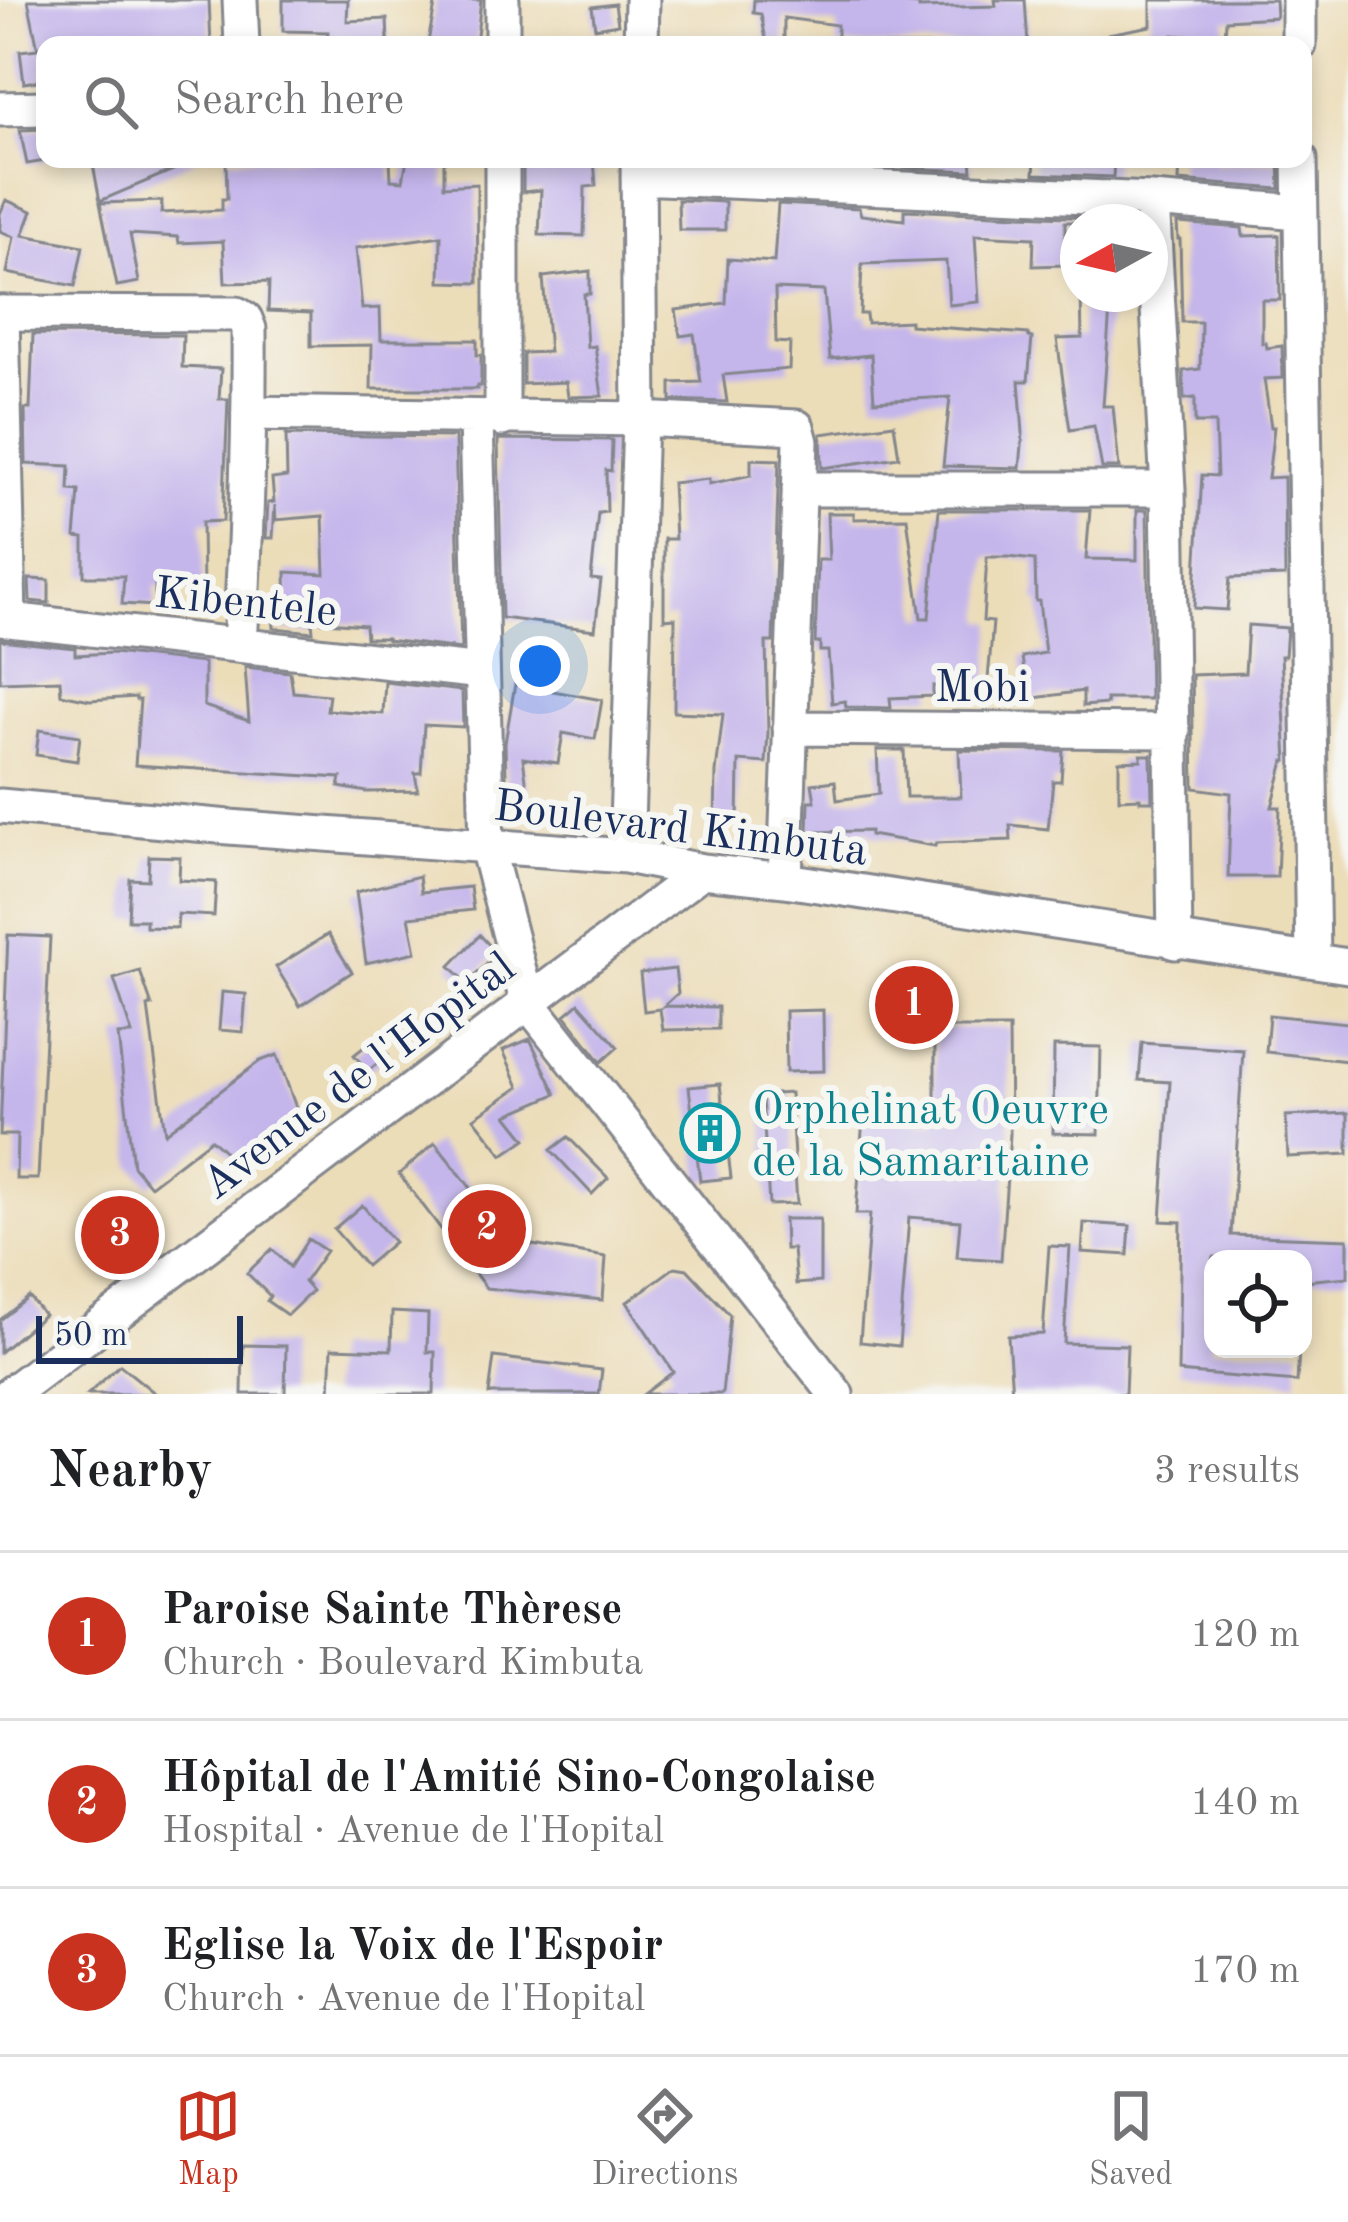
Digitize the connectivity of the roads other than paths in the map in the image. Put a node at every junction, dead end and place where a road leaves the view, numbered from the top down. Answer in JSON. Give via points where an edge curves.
{"nodes":[{"id":1,"x":240,"y":0,"type":"edge"},
{"id":2,"x":502,"y":0,"type":"edge"},
{"id":3,"x":643,"y":0,"type":"edge"},
{"id":4,"x":1299,"y":0,"type":"edge"},
{"id":5,"x":242,"y":36,"type":"edge"},
{"id":6,"x":502,"y":36,"type":"edge"},
{"id":7,"x":641,"y":36,"type":"edge"},
{"id":8,"x":1299,"y":36,"type":"edge"},
{"id":9,"x":0,"y":109,"type":"edge"},
{"id":10,"x":36,"y":109,"type":"edge"},
{"id":11,"x":502,"y":168,"type":"edge"},
{"id":12,"x":638,"y":168,"type":"edge"},
{"id":13,"x":1300,"y":168,"type":"edge"},
{"id":14,"x":1152,"y":200,"type":"junction"},
{"id":15,"x":1300,"y":212,"type":"junction"},
{"id":16,"x":1,"y":313,"type":"edge"},
{"id":17,"x":250,"y":413,"type":"junction"},
{"id":18,"x":489,"y":419,"type":"junction"},
{"id":19,"x":640,"y":419,"type":"junction"},
{"id":20,"x":799,"y":489,"type":"junction"},
{"id":21,"x":1168,"y":489,"type":"junction"},
{"id":22,"x":4,"y":619,"type":"edge"},
{"id":23,"x":240,"y":645,"type":"junction"},
{"id":24,"x":482,"y":672,"type":"junction"},
{"id":25,"x":790,"y":728,"type":"junction"},
{"id":26,"x":1173,"y":731,"type":"junction"},
{"id":27,"x":0,"y":806,"type":"edge"},
{"id":28,"x":487,"y":847,"type":"junction"},
{"id":29,"x":626,"y":856,"type":"junction"},
{"id":30,"x":702,"y":871,"type":"junction"},
{"id":31,"x":784,"y":880,"type":"junction"},
{"id":32,"x":1175,"y":942,"type":"junction"},
{"id":33,"x":1313,"y":960,"type":"junction"},
{"id":34,"x":1348,"y":966,"type":"edge"},
{"id":35,"x":527,"y":1001,"type":"junction"},
{"id":36,"x":10,"y":1394,"type":"edge"},
{"id":37,"x":836,"y":1394,"type":"edge"}],
"edges":[{"from":1,"to":5,"type":"street"},
{"from":2,"to":6,"type":"street"},
{"from":3,"to":7,"type":"street"},
{"from":4,"to":8,"type":"street"},
{"from":9,"to":10,"type":"street"},
{"from":11,"to":18,"type":"street"},
{"from":12,"to":14,"type":"street"},
{"from":12,"to":19,"type":"street"},
{"from":13,"to":15,"type":"street"},
{"from":14,"to":15,"type":"street"},
{"from":14,"to":21,"type":"street"},
{"from":15,"to":33,"type":"street"},
{"from":16,"to":17,"type":"street","via":[[237,314],[249,329]]},
{"from":16,"to":22,"type":"street"},
{"from":17,"to":18,"type":"street"},
{"from":17,"to":23,"type":"street"},
{"from":18,"to":19,"type":"street"},
{"from":18,"to":24,"type":"street"},
{"from":19,"to":20,"type":"street","via":[[796,427]]},
{"from":19,"to":29,"type":"street"},
{"from":20,"to":21,"type":"street"},
{"from":20,"to":25,"type":"street"},
{"from":21,"to":26,"type":"street"},
{"from":22,"to":23,"type":"street","name":"Kibentele"},
{"from":23,"to":24,"type":"street","name":"Kibentele"},
{"from":24,"to":28,"type":"street"},
{"from":25,"to":26,"type":"street","name":"Mobi"},
{"from":25,"to":31,"type":"street"},
{"from":26,"to":32,"type":"street"},
{"from":27,"to":28,"type":"street","name":"Boulevard Kimbuta"},
{"from":28,"to":29,"type":"street","name":"Boulevard Kimbuta"},
{"from":28,"to":35,"type":"street"},
{"from":29,"to":30,"type":"street","name":"Boulevard Kimbuta"},
{"from":30,"to":31,"type":"street","name":"Boulevard Kimbuta"},
{"from":30,"to":35,"type":"street","name":"Avenue de l'Hopital"},
{"from":31,"to":32,"type":"street","name":"Boulevard Kimbuta"},
{"from":32,"to":33,"type":"street","name":"Boulevard Kimbuta"},
{"from":33,"to":34,"type":"street","name":"Boulevard Kimbuta"},
{"from":35,"to":36,"type":"street","name":"Avenue de l'Hopital"},
{"from":35,"to":37,"type":"street"}]}
